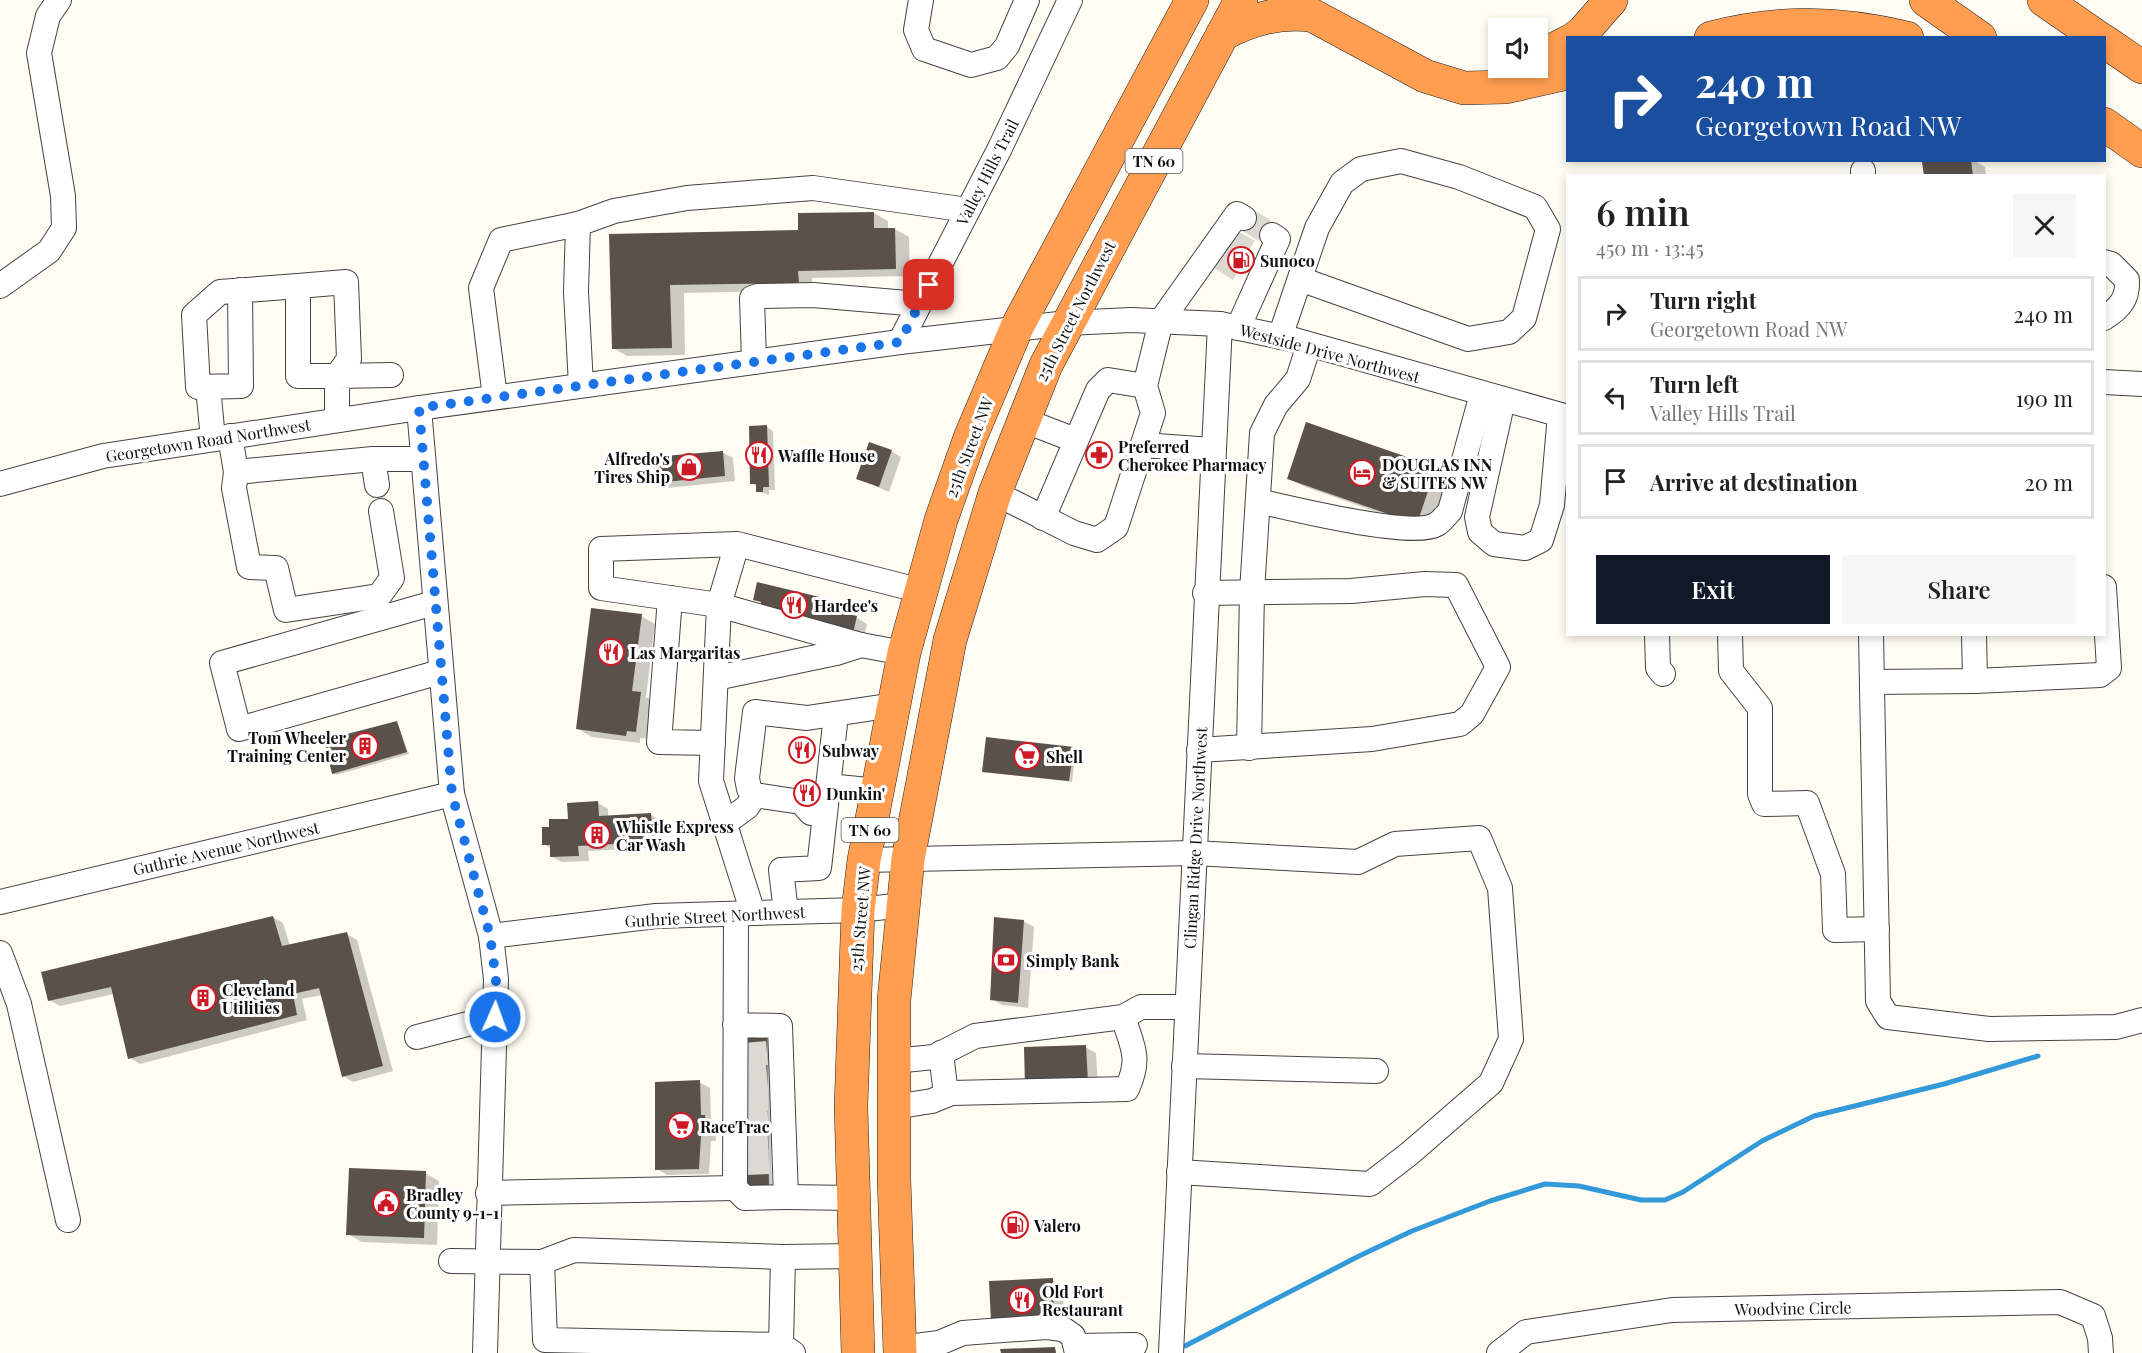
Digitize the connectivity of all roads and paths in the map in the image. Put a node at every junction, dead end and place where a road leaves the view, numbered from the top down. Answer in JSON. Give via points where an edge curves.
{"nodes":[{"id":1,"x":59,"y":0,"type":"edge"},
{"id":2,"x":921,"y":0,"type":"edge"},
{"id":3,"x":1027,"y":0,"type":"edge"},
{"id":4,"x":1070,"y":0,"type":"edge"},
{"id":5,"x":1192,"y":0,"type":"edge"},
{"id":6,"x":1241,"y":0,"type":"edge"},
{"id":7,"x":1284,"y":0,"type":"edge"},
{"id":8,"x":1611,"y":0,"type":"edge"},
{"id":9,"x":1926,"y":0,"type":"edge"},
{"id":10,"x":2044,"y":0,"type":"edge"},
{"id":11,"x":1322,"y":8,"type":"edge"},
{"id":12,"x":1223,"y":34,"type":"junction"},
{"id":13,"x":1578,"y":36,"type":"edge"},
{"id":14,"x":1724,"y":36,"type":"edge"},
{"id":15,"x":1898,"y":36,"type":"edge"},
{"id":16,"x":1977,"y":36,"type":"edge"},
{"id":17,"x":2096,"y":36,"type":"edge"},
{"id":18,"x":2106,"y":42,"type":"edge"},
{"id":19,"x":1566,"y":43,"type":"edge"},
{"id":20,"x":1548,"y":53,"type":"edge"},
{"id":21,"x":1488,"y":67,"type":"edge"},
{"id":22,"x":2142,"y":67,"type":"edge"},
{"id":23,"x":1566,"y":72,"type":"edge"},
{"id":24,"x":2106,"y":125,"type":"edge"},
{"id":25,"x":2106,"y":150,"type":"edge"},
{"id":26,"x":2142,"y":151,"type":"edge"},
{"id":27,"x":2142,"y":172,"type":"edge"},
{"id":28,"x":968,"y":210,"type":"junction"},
{"id":29,"x":1244,"y":218,"type":"dead end"},
{"id":30,"x":578,"y":225,"type":"junction"},
{"id":31,"x":1272,"y":235,"type":"dead end"},
{"id":32,"x":2106,"y":263,"type":"edge"},
{"id":33,"x":1300,"y":279,"type":"junction"},
{"id":34,"x":0,"y":286,"type":"edge"},
{"id":35,"x":298,"y":286,"type":"junction"},
{"id":36,"x":240,"y":291,"type":"junction"},
{"id":37,"x":919,"y":304,"type":"junction"},
{"id":38,"x":2106,"y":317,"type":"edge"},
{"id":39,"x":1161,"y":321,"type":"junction"},
{"id":40,"x":1067,"y":322,"type":"junction"},
{"id":41,"x":1229,"y":326,"type":"junction"},
{"id":42,"x":1017,"y":327,"type":"junction"},
{"id":43,"x":1280,"y":337,"type":"junction"},
{"id":44,"x":900,"y":342,"type":"junction"},
{"id":45,"x":1309,"y":345,"type":"junction"},
{"id":46,"x":754,"y":362,"type":"junction"},
{"id":47,"x":391,"y":375,"type":"dead end"},
{"id":48,"x":337,"y":376,"type":"junction"},
{"id":49,"x":2106,"y":382,"type":"edge"},
{"id":50,"x":2142,"y":384,"type":"edge"},
{"id":51,"x":581,"y":385,"type":"junction"},
{"id":52,"x":1145,"y":386,"type":"junction"},
{"id":53,"x":208,"y":387,"type":"junction"},
{"id":54,"x":495,"y":397,"type":"junction"},
{"id":55,"x":1493,"y":397,"type":"junction"},
{"id":56,"x":419,"y":408,"type":"junction"},
{"id":57,"x":1564,"y":416,"type":"edge"},
{"id":58,"x":337,"y":420,"type":"junction"},
{"id":59,"x":1023,"y":420,"type":"junction"},
{"id":60,"x":221,"y":438,"type":"junction"},
{"id":61,"x":1074,"y":440,"type":"junction"},
{"id":62,"x":1143,"y":445,"type":"junction"},
{"id":63,"x":1212,"y":450,"type":"junction"},
{"id":64,"x":372,"y":459,"type":"junction"},
{"id":65,"x":423,"y":459,"type":"junction"},
{"id":66,"x":236,"y":472,"type":"junction"},
{"id":67,"x":0,"y":484,"type":"edge"},
{"id":68,"x":377,"y":485,"type":"dead end"},
{"id":69,"x":995,"y":493,"type":"junction"},
{"id":70,"x":1258,"y":501,"type":"junction"},
{"id":71,"x":381,"y":511,"type":"dead end"},
{"id":72,"x":1043,"y":518,"type":"junction"},
{"id":73,"x":737,"y":544,"type":"junction"},
{"id":74,"x":431,"y":573,"type":"junction"},
{"id":75,"x":392,"y":578,"type":"junction"},
{"id":76,"x":922,"y":591,"type":"junction"},
{"id":77,"x":1252,"y":592,"type":"junction"},
{"id":78,"x":1205,"y":593,"type":"junction"},
{"id":79,"x":670,"y":598,"type":"junction"},
{"id":80,"x":434,"y":603,"type":"junction"},
{"id":81,"x":719,"y":605,"type":"junction"},
{"id":82,"x":2106,"y":619,"type":"edge"},
{"id":83,"x":1657,"y":636,"type":"edge"},
{"id":84,"x":1730,"y":636,"type":"edge"},
{"id":85,"x":1871,"y":636,"type":"edge"},
{"id":86,"x":1974,"y":636,"type":"edge"},
{"id":87,"x":861,"y":645,"type":"junction"},
{"id":88,"x":904,"y":653,"type":"junction"},
{"id":89,"x":440,"y":672,"type":"junction"},
{"id":90,"x":1663,"y":674,"type":"dead end"},
{"id":91,"x":716,"y":678,"type":"junction"},
{"id":92,"x":1975,"y":681,"type":"junction"},
{"id":93,"x":1872,"y":682,"type":"junction"},
{"id":94,"x":894,"y":705,"type":"junction"},
{"id":95,"x":836,"y":715,"type":"junction"},
{"id":96,"x":713,"y":743,"type":"junction"},
{"id":97,"x":1249,"y":748,"type":"junction"},
{"id":98,"x":1199,"y":750,"type":"junction"},
{"id":99,"x":828,"y":786,"type":"junction"},
{"id":100,"x":878,"y":791,"type":"junction"},
{"id":101,"x":452,"y":794,"type":"junction"},
{"id":102,"x":751,"y":801,"type":"junction"},
{"id":103,"x":818,"y":814,"type":"junction"},
{"id":104,"x":725,"y":824,"type":"junction"},
{"id":105,"x":1194,"y":853,"type":"junction"},
{"id":106,"x":908,"y":859,"type":"junction"},
{"id":107,"x":864,"y":860,"type":"junction"},
{"id":108,"x":0,"y":902,"type":"edge"},
{"id":109,"x":904,"y":905,"type":"junction"},
{"id":110,"x":858,"y":910,"type":"junction"},
{"id":111,"x":786,"y":912,"type":"junction"},
{"id":112,"x":744,"y":914,"type":"junction"},
{"id":113,"x":1876,"y":929,"type":"junction"},
{"id":114,"x":490,"y":936,"type":"junction"},
{"id":115,"x":0,"y":953,"type":"edge"},
{"id":116,"x":1187,"y":1007,"type":"junction"},
{"id":117,"x":495,"y":1017,"type":"junction"},
{"id":118,"x":1123,"y":1017,"type":"junction"},
{"id":119,"x":2142,"y":1020,"type":"edge"},
{"id":120,"x":735,"y":1025,"type":"junction"},
{"id":121,"x":417,"y":1037,"type":"dead end"},
{"id":122,"x":941,"y":1053,"type":"junction"},
{"id":123,"x":894,"y":1061,"type":"junction"},
{"id":124,"x":1184,"y":1066,"type":"junction"},
{"id":125,"x":1376,"y":1071,"type":"dead end"},
{"id":126,"x":946,"y":1095,"type":"junction"},
{"id":127,"x":894,"y":1107,"type":"junction"},
{"id":128,"x":758,"y":1109,"type":"junction"},
{"id":129,"x":1179,"y":1172,"type":"junction"},
{"id":130,"x":735,"y":1188,"type":"junction"},
{"id":131,"x":488,"y":1193,"type":"junction"},
{"id":132,"x":786,"y":1197,"type":"junction"},
{"id":133,"x":854,"y":1198,"type":"junction"},
{"id":134,"x":68,"y":1220,"type":"dead end"},
{"id":135,"x":855,"y":1256,"type":"junction"},
{"id":136,"x":783,"y":1257,"type":"junction"},
{"id":137,"x":451,"y":1261,"type":"dead end"},
{"id":138,"x":486,"y":1262,"type":"junction"},
{"id":139,"x":542,"y":1262,"type":"junction"},
{"id":140,"x":1135,"y":1345,"type":"dead end"},
{"id":141,"x":787,"y":1349,"type":"edge"},
{"id":142,"x":900,"y":1350,"type":"edge"},
{"id":143,"x":1074,"y":1351,"type":"edge"},
{"id":144,"x":485,"y":1353,"type":"edge"},
{"id":145,"x":858,"y":1353,"type":"edge"},
{"id":146,"x":1171,"y":1353,"type":"edge"},
{"id":147,"x":1499,"y":1353,"type":"edge"},
{"id":148,"x":2101,"y":1353,"type":"edge"}],
"edges":[{"from":1,"to":34,"type":"street","via":[[48,16],[39,53],[63,196],[64,228],[49,252]]},
{"from":2,"to":3,"type":"street","via":[[916,30],[924,49],[971,65],[998,58]]},
{"from":4,"to":28,"type":"street","name":"Valley Hills Trail"},
{"from":5,"to":42,"type":"highway","number":"TN 60"},
{"from":6,"to":12,"type":"highway","name":"25th Street Northwest","number":"TN 60"},
{"from":7,"to":11,"type":"highway"},
{"from":8,"to":13,"type":"highway"},
{"from":9,"to":16,"type":"highway"},
{"from":10,"to":17,"type":"highway"},
{"from":11,"to":12,"type":"highway","via":[[1267,16]]},
{"from":11,"to":21,"type":"highway","via":[[1422,53],[1468,66]]},
{"from":11,"to":23,"type":"highway","via":[[1425,76],[1464,88],[1506,87]]},
{"from":12,"to":40,"type":"highway","name":"25th Street Northwest","number":"TN 60"},
{"from":14,"to":15,"type":"highway","via":[[1801,24],[1859,27]]},
{"from":18,"to":22,"type":"highway"},
{"from":19,"to":20,"type":"highway"},
{"from":24,"to":26,"type":"highway"},
{"from":25,"to":27,"type":"highway"},
{"from":28,"to":30,"type":"street","via":[[813,188],[687,198],[614,212]]},
{"from":28,"to":37,"type":"street","name":"Valley Hills Trail"},
{"from":29,"to":39,"type":"street","via":[[1237,214],[1214,253]]},
{"from":30,"to":51,"type":"street","via":[[576,292]]},
{"from":30,"to":54,"type":"street","via":[[501,240],[481,288]]},
{"from":31,"to":41,"type":"street","via":[[1278,239],[1252,276]]},
{"from":32,"to":38,"type":"street","via":[[2127,280],[2128,293]]},
{"from":33,"to":33,"type":"street","via":[[1317,228],[1342,183],[1361,169],[1401,161],[1459,177],[1535,207],[1548,229],[1524,318],[1509,332],[1468,339]]},
{"from":33,"to":43,"type":"street"},
{"from":35,"to":36,"type":"street"},
{"from":35,"to":48,"type":"street","via":[[298,376]]},
{"from":35,"to":48,"type":"street","via":[[346,282],[349,359]]},
{"from":36,"to":53,"type":"street","via":[[241,386]]},
{"from":36,"to":53,"type":"street","via":[[220,292],[194,315],[198,387]]},
{"from":37,"to":44,"type":"street","name":"Valley Hills Trail"},
{"from":37,"to":46,"type":"street","via":[[813,295],[752,298]]},
{"from":39,"to":40,"type":"street","name":"Westside Drive Northwest"},
{"from":39,"to":41,"type":"street","name":"Westside Drive Northwest"},
{"from":39,"to":52,"type":"street"},
{"from":40,"to":42,"type":"street","name":"Westside Drive Northwest"},
{"from":40,"to":59,"type":"highway","name":"25th Street Northwest","number":"TN 60"},
{"from":41,"to":43,"type":"street","name":"Westside Drive Northwest"},
{"from":41,"to":63,"type":"street","name":"Clingan Ridge Drive Northwest"},
{"from":42,"to":44,"type":"street","name":"Westside Drive Northwest"},
{"from":42,"to":76,"type":"highway","name":"25th Street NW","number":"TN 60","via":[[941,520]]},
{"from":43,"to":45,"type":"street","name":"Westside Drive Northwest"},
{"from":44,"to":46,"type":"street","name":"Westside Drive Northwest"},
{"from":45,"to":55,"type":"street","name":"Westside Drive Northwest"},
{"from":45,"to":70,"type":"street","via":[[1298,379],[1276,405],[1262,433]]},
{"from":46,"to":51,"type":"street","name":"Georgetown Road Northwest"},
{"from":47,"to":48,"type":"street"},
{"from":48,"to":58,"type":"street"},
{"from":49,"to":50,"type":"street"},
{"from":51,"to":54,"type":"street","name":"Georgetown Road Northwest"},
{"from":52,"to":61,"type":"street","via":[[1108,380],[1098,390]]},
{"from":52,"to":62,"type":"street","via":[[1153,413]]},
{"from":53,"to":60,"type":"street"},
{"from":54,"to":56,"type":"street","name":"Georgetown Road Northwest"},
{"from":55,"to":57,"type":"street","name":"Westside Drive Northwest"},
{"from":55,"to":57,"type":"street","via":[[1477,517],[1480,532],[1494,544],[1525,548],[1541,540],[1552,505]]},
{"from":55,"to":70,"type":"street","via":[[1450,511],[1436,525],[1410,528]]},
{"from":56,"to":58,"type":"street","name":"Georgetown Road Northwest"},
{"from":56,"to":65,"type":"street"},
{"from":58,"to":60,"type":"street","name":"Georgetown Road Northwest"},
{"from":59,"to":61,"type":"street"},
{"from":59,"to":69,"type":"highway","name":"25th Street Northwest","number":"TN 60"},
{"from":60,"to":66,"type":"street"},
{"from":60,"to":67,"type":"street","name":"Georgetown Road Northwest","via":[[103,456]]},
{"from":61,"to":72,"type":"street"},
{"from":62,"to":63,"type":"street"},
{"from":62,"to":72,"type":"street","via":[[1116,527],[1097,540]]},
{"from":63,"to":78,"type":"street","name":"Clingan Ridge Drive Northwest"},
{"from":64,"to":65,"type":"street"},
{"from":64,"to":66,"type":"street"},
{"from":64,"to":68,"type":"street"},
{"from":65,"to":74,"type":"street"},
{"from":66,"to":75,"type":"street","via":[[234,488],[249,567],[276,568],[286,610],[380,596]]},
{"from":69,"to":72,"type":"street"},
{"from":69,"to":106,"type":"highway","name":"25th Street Northwest","number":"TN 60","via":[[950,640]]},
{"from":70,"to":77,"type":"street"},
{"from":71,"to":75,"type":"street"},
{"from":73,"to":76,"type":"street"},
{"from":73,"to":79,"type":"street","via":[[601,549],[601,588]]},
{"from":73,"to":81,"type":"street"},
{"from":74,"to":75,"type":"street"},
{"from":74,"to":80,"type":"street"},
{"from":76,"to":88,"type":"highway","name":"25th Street NW","number":"TN 60"},
{"from":77,"to":78,"type":"street"},
{"from":77,"to":97,"type":"street"},
{"from":77,"to":97,"type":"street","via":[[1456,585],[1498,666],[1472,714],[1460,724],[1372,739]]},
{"from":78,"to":98,"type":"street","name":"Clingan Ridge Drive Northwest"},
{"from":79,"to":81,"type":"street"},
{"from":79,"to":96,"type":"street","via":[[659,742]]},
{"from":80,"to":89,"type":"street"},
{"from":80,"to":89,"type":"street","via":[[222,663],[239,729]]},
{"from":81,"to":87,"type":"street"},
{"from":81,"to":91,"type":"street"},
{"from":82,"to":92,"type":"street","via":[[2109,668],[2100,675]]},
{"from":83,"to":90,"type":"street","via":[[1658,668]]},
{"from":84,"to":113,"type":"street","via":[[1731,671],[1760,708],[1760,794],[1764,804],[1807,803],[1833,874],[1835,930]]},
{"from":85,"to":93,"type":"street"},
{"from":86,"to":92,"type":"street"},
{"from":87,"to":88,"type":"street"},
{"from":87,"to":91,"type":"street"},
{"from":88,"to":94,"type":"highway","name":"25th Street NW","number":"TN 60"},
{"from":89,"to":101,"type":"street"},
{"from":91,"to":96,"type":"street"},
{"from":92,"to":93,"type":"street"},
{"from":93,"to":113,"type":"street"},
{"from":94,"to":95,"type":"street"},
{"from":94,"to":100,"type":"highway","name":"25th Street NW","number":"TN 60"},
{"from":95,"to":99,"type":"street"},
{"from":95,"to":102,"type":"street","via":[[807,718],[756,712],[747,778]]},
{"from":96,"to":104,"type":"street","via":[[711,782]]},
{"from":97,"to":98,"type":"street"},
{"from":98,"to":105,"type":"street","name":"Clingan Ridge Drive Northwest"},
{"from":99,"to":100,"type":"street"},
{"from":99,"to":103,"type":"street"},
{"from":100,"to":107,"type":"highway","name":"25th Street NW","number":"TN 60"},
{"from":101,"to":108,"type":"street","name":"Guthrie Avenue Northwest"},
{"from":101,"to":114,"type":"street"},
{"from":102,"to":103,"type":"street"},
{"from":102,"to":104,"type":"street"},
{"from":103,"to":111,"type":"street","via":[[819,868],[781,870]]},
{"from":104,"to":112,"type":"street"},
{"from":105,"to":106,"type":"street"},
{"from":105,"to":116,"type":"street","name":"Clingan Ridge Drive Northwest"},
{"from":105,"to":129,"type":"street","via":[[1358,862],[1395,844],[1479,838],[1500,888],[1511,1039],[1491,1083],[1370,1184]]},
{"from":106,"to":107,"type":"street"},
{"from":106,"to":109,"type":"highway","number":"TN 60"},
{"from":107,"to":110,"type":"highway","name":"25th Street NW","number":"TN 60"},
{"from":109,"to":110,"type":"street","name":"Guthrie Street Northwest"},
{"from":109,"to":123,"type":"highway","number":"TN 60","via":[[894,1000]]},
{"from":110,"to":111,"type":"street","name":"Guthrie Street Northwest"},
{"from":110,"to":133,"type":"highway","name":"25th Street NW","number":"TN 60","via":[[851,1106]]},
{"from":111,"to":112,"type":"street","name":"Guthrie Street Northwest"},
{"from":112,"to":114,"type":"street","name":"Guthrie Street Northwest","via":[[656,916]]},
{"from":112,"to":120,"type":"street"},
{"from":113,"to":119,"type":"street","via":[[1878,1001],[1888,1017],[1989,1029],[2116,1027]]},
{"from":114,"to":117,"type":"street","via":[[496,979]]},
{"from":115,"to":134,"type":"street","via":[[19,1004]]},
{"from":116,"to":118,"type":"street","via":[[1141,1006]]},
{"from":116,"to":124,"type":"street","name":"Clingan Ridge Drive Northwest"},
{"from":117,"to":121,"type":"street"},
{"from":117,"to":131,"type":"street"},
{"from":118,"to":122,"type":"street","via":[[975,1036]]},
{"from":118,"to":126,"type":"street","via":[[1135,1053],[1136,1070],[1126,1089]]},
{"from":120,"to":128,"type":"street"},
{"from":120,"to":128,"type":"street","via":[[780,1026]]},
{"from":122,"to":123,"type":"street"},
{"from":122,"to":126,"type":"street"},
{"from":123,"to":127,"type":"highway","number":"TN 60"},
{"from":124,"to":125,"type":"street"},
{"from":124,"to":129,"type":"street","name":"Clingan Ridge Drive Northwest"},
{"from":126,"to":127,"type":"street"},
{"from":127,"to":142,"type":"highway","number":"TN 60"},
{"from":128,"to":130,"type":"street"},
{"from":128,"to":132,"type":"street"},
{"from":129,"to":146,"type":"street","name":"Clingan Ridge Drive Northwest"},
{"from":130,"to":131,"type":"street"},
{"from":130,"to":132,"type":"street","via":[[745,1198]]},
{"from":131,"to":138,"type":"street"},
{"from":132,"to":133,"type":"street"},
{"from":133,"to":135,"type":"highway","name":"25th Street NW","number":"TN 60"},
{"from":135,"to":136,"type":"street"},
{"from":135,"to":145,"type":"highway","name":"25th Street NW","number":"TN 60"},
{"from":136,"to":139,"type":"street","via":[[574,1250]]},
{"from":136,"to":141,"type":"street"},
{"from":137,"to":138,"type":"street"},
{"from":138,"to":139,"type":"street"},
{"from":138,"to":144,"type":"street"},
{"from":139,"to":141,"type":"street","via":[[545,1340]]},
{"from":140,"to":143,"type":"street"},
{"from":142,"to":143,"type":"street","via":[[939,1343],[963,1333],[1046,1327],[1073,1335]]},
{"from":147,"to":148,"type":"street","name":"Woodvine Circle","via":[[1526,1332],[1672,1310],[2060,1302],[2093,1316]]}]}
